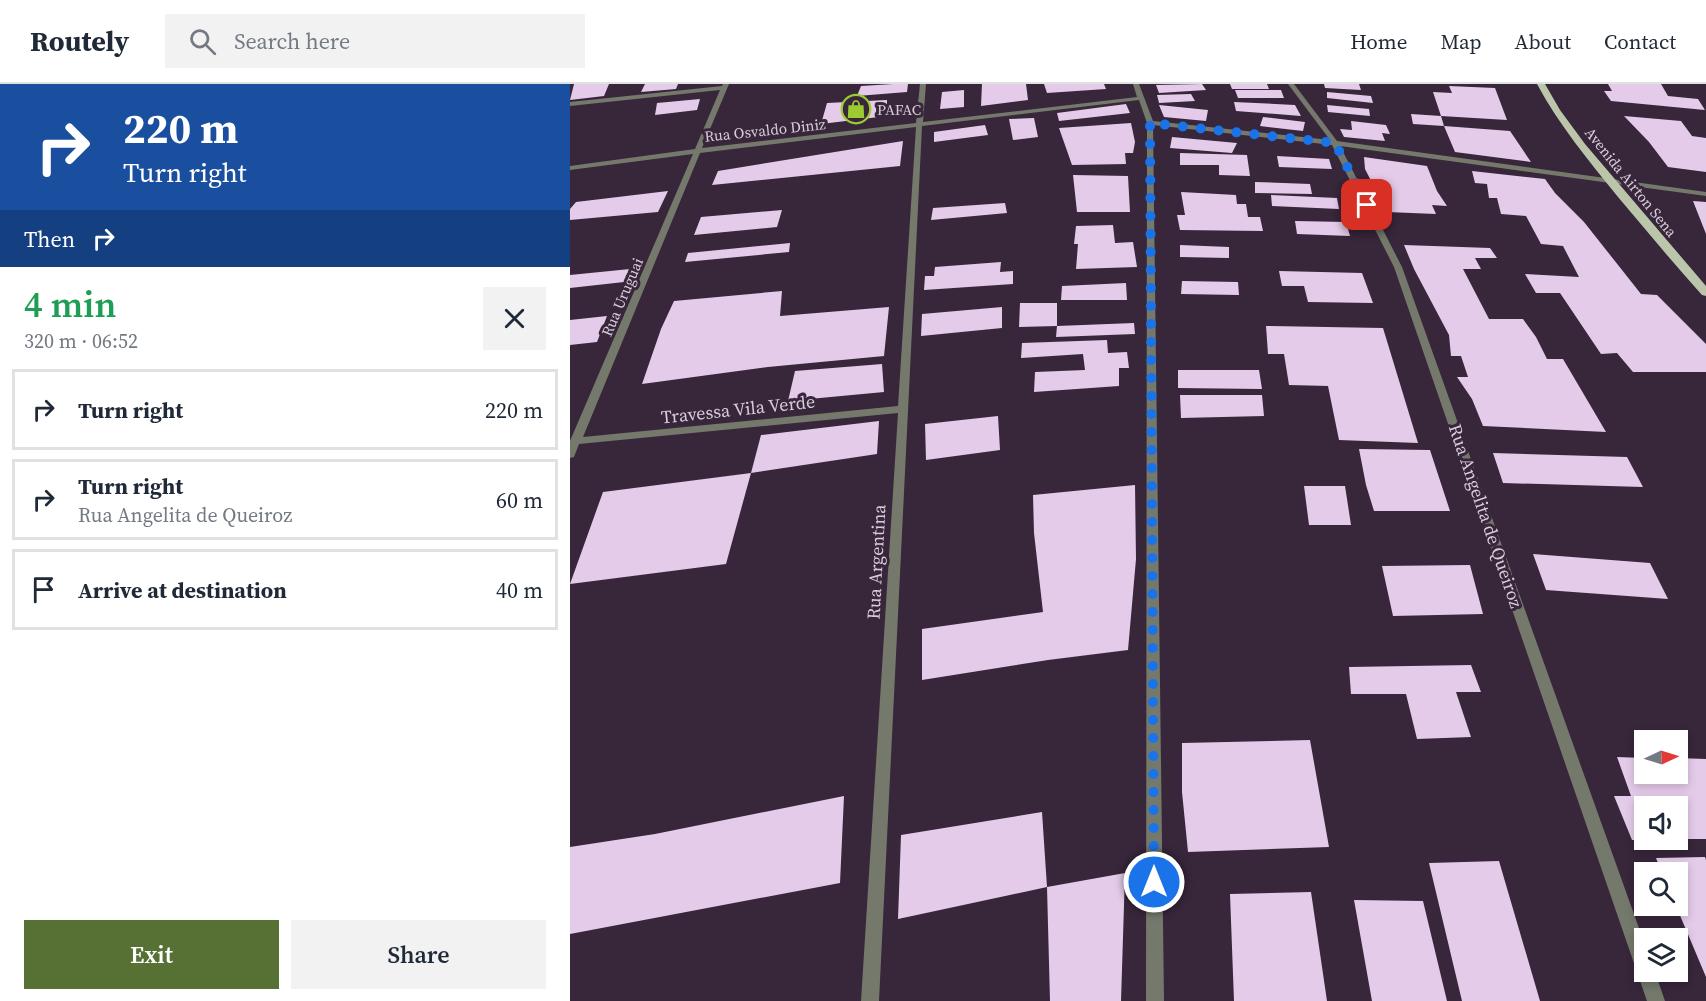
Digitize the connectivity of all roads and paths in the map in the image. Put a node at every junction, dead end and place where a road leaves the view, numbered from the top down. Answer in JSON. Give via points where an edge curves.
{"nodes":[{"id":1,"x":923,"y":84,"type":"edge"},
{"id":2,"x":1136,"y":84,"type":"edge"},
{"id":3,"x":1291,"y":84,"type":"edge"},
{"id":4,"x":1541,"y":84,"type":"edge"},
{"id":5,"x":725,"y":86,"type":"edge"},
{"id":6,"x":1142,"y":98,"type":"junction"},
{"id":7,"x":570,"y":104,"type":"edge"},
{"id":8,"x":1150,"y":123,"type":"junction"},
{"id":9,"x":919,"y":126,"type":"junction"},
{"id":10,"x":1335,"y":143,"type":"junction"},
{"id":11,"x":698,"y":151,"type":"junction"},
{"id":12,"x":570,"y":168,"type":"edge"},
{"id":13,"x":1611,"y":181,"type":"junction"},
{"id":14,"x":1706,"y":194,"type":"edge"},
{"id":15,"x":1706,"y":293,"type":"edge"},
{"id":16,"x":903,"y":409,"type":"junction"},
{"id":17,"x":576,"y":441,"type":"junction"},
{"id":18,"x":570,"y":454,"type":"edge"},
{"id":19,"x":1634,"y":938,"type":"edge"},
{"id":20,"x":1649,"y":982,"type":"edge"},
{"id":21,"x":870,"y":1001,"type":"edge"},
{"id":22,"x":1155,"y":1001,"type":"edge"},
{"id":23,"x":1656,"y":1001,"type":"edge"}],
"edges":[{"from":1,"to":9,"type":"street","name":"Rua Argentina"},
{"from":2,"to":6,"type":"street"},
{"from":3,"to":10,"type":"street","name":"Rua Angelita de Queiroz"},
{"from":4,"to":13,"type":"main road","name":"Avenida Airton Sena","via":[[1578,142]]},
{"from":5,"to":7,"type":"street"},
{"from":5,"to":11,"type":"street","name":"Rua Uruguai"},
{"from":6,"to":8,"type":"street"},
{"from":6,"to":9,"type":"street","name":"Rua Osvaldo Diniz"},
{"from":8,"to":10,"type":"street"},
{"from":8,"to":22,"type":"street"},
{"from":9,"to":11,"type":"street","name":"Rua Osvaldo Diniz"},
{"from":9,"to":16,"type":"street","name":"Rua Argentina"},
{"from":10,"to":13,"type":"street"},
{"from":10,"to":19,"type":"street","name":"Rua Angelita de Queiroz","via":[[1398,267]]},
{"from":11,"to":12,"type":"street","name":"Rua Osvaldo Diniz"},
{"from":11,"to":17,"type":"street","name":"Rua Uruguai"},
{"from":13,"to":14,"type":"street"},
{"from":13,"to":15,"type":"main road","name":"Avenida Airton Sena"},
{"from":16,"to":17,"type":"street","name":"Travessa Vila Verde"},
{"from":16,"to":21,"type":"street","name":"Rua Argentina"},
{"from":17,"to":18,"type":"street","name":"Rua Uruguai"},
{"from":20,"to":23,"type":"street"}]}
